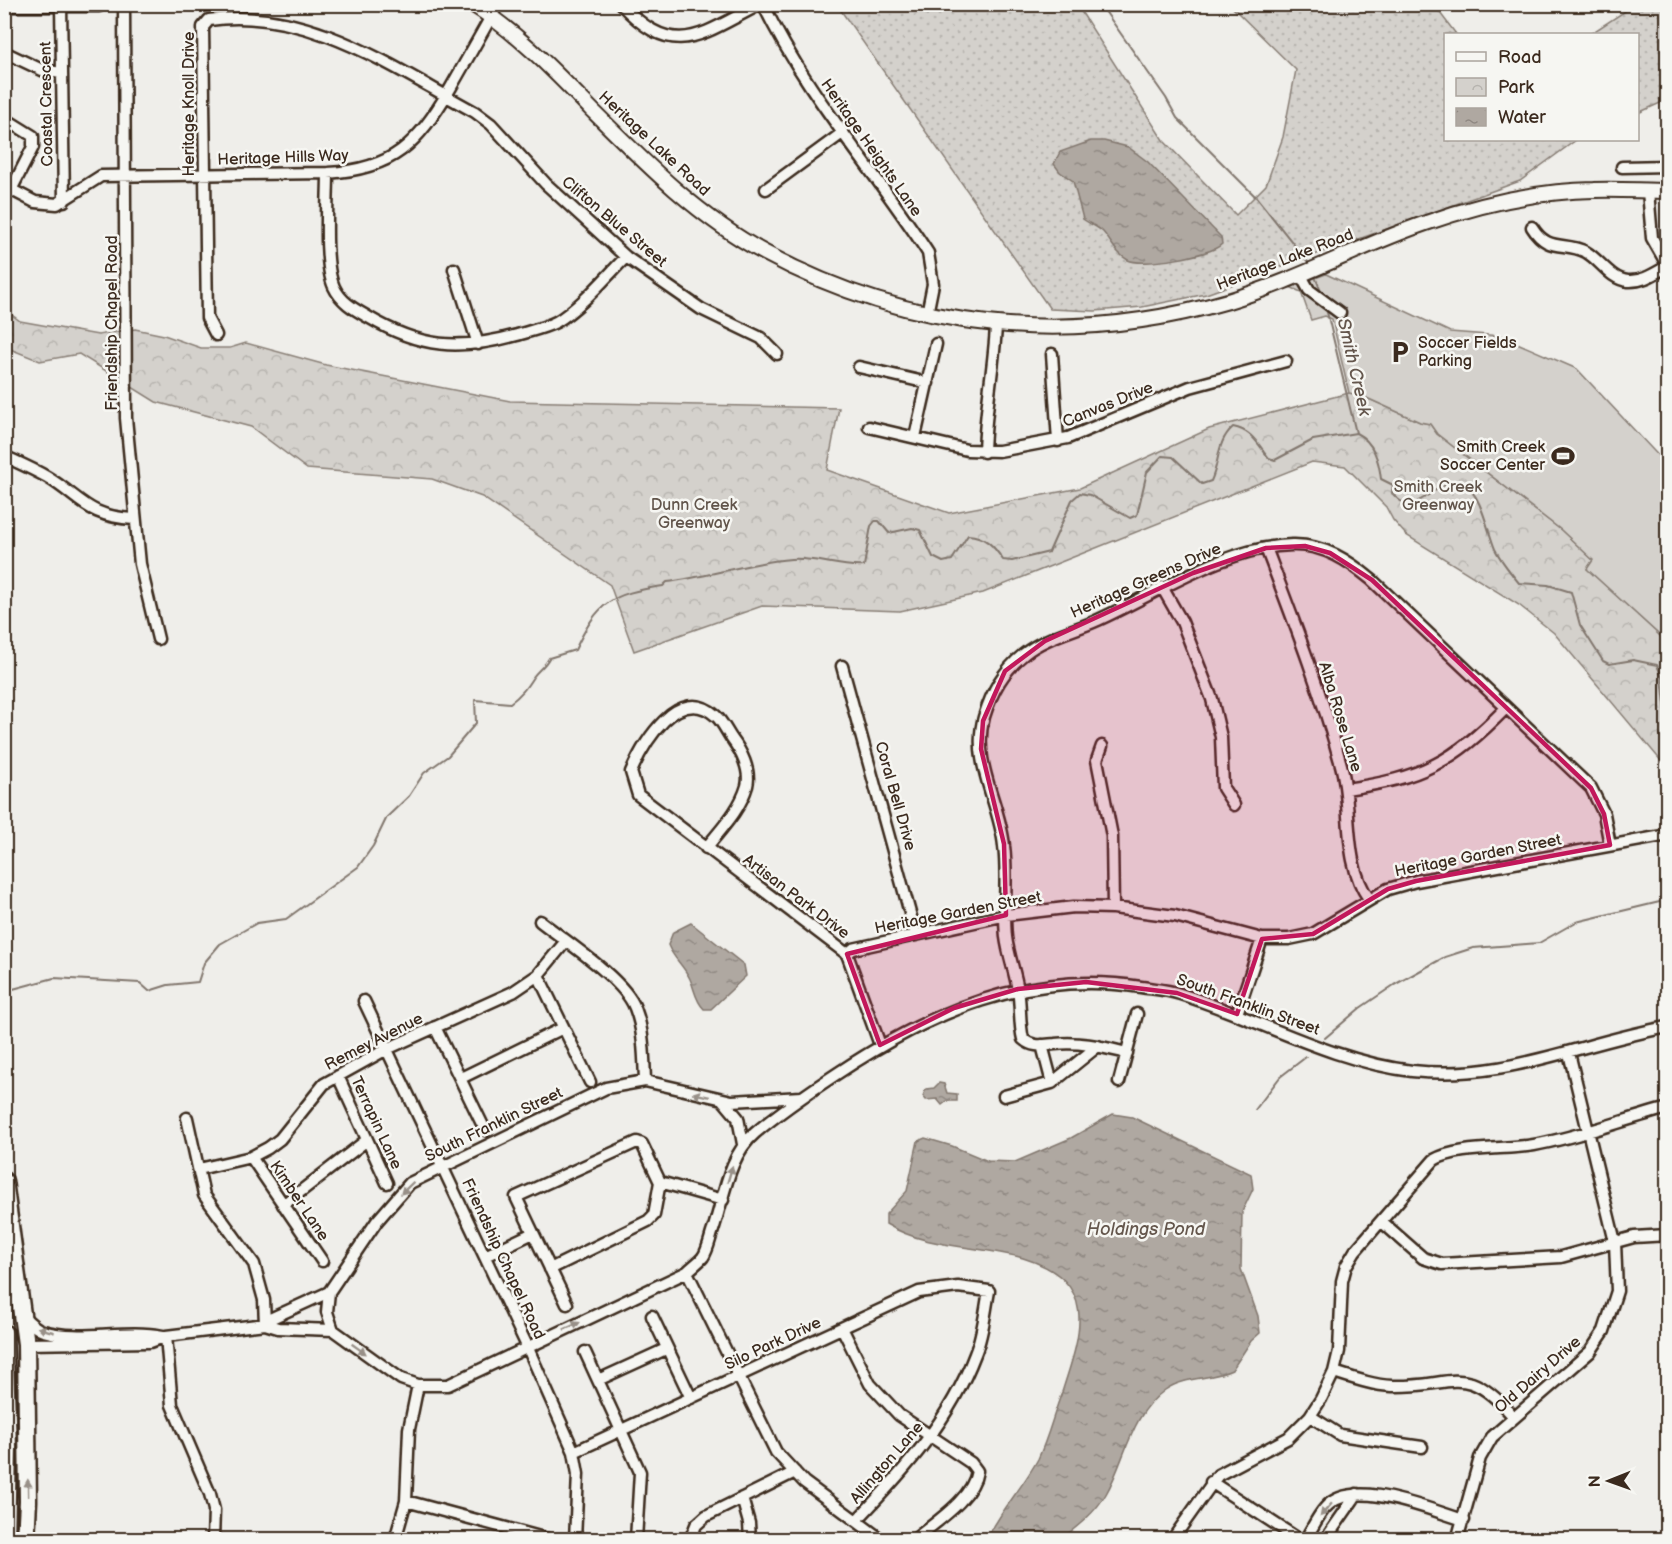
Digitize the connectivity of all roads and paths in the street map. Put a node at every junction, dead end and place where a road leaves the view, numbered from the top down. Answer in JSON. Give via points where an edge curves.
{"nodes":[{"id":1,"x":124,"y":4,"type":"edge"},
{"id":2,"x":472,"y":4,"type":"edge"},
{"id":3,"x":498,"y":4,"type":"edge"},
{"id":4,"x":621,"y":4,"type":"edge"},
{"id":5,"x":762,"y":4,"type":"edge"},
{"id":6,"x":4,"y":6,"type":"edge"},
{"id":7,"x":61,"y":6,"type":"junction"},
{"id":8,"x":99,"y":6,"type":"dead end"},
{"id":9,"x":491,"y":17,"type":"junction"},
{"id":10,"x":4,"y":52,"type":"edge"},
{"id":11,"x":61,"y":73,"type":"junction"},
{"id":12,"x":446,"y":96,"type":"junction"},
{"id":13,"x":4,"y":118,"type":"edge"},
{"id":14,"x":841,"y":134,"type":"junction"},
{"id":15,"x":1668,"y":166,"type":"edge"},
{"id":16,"x":1622,"y":167,"type":"dead end"},
{"id":17,"x":328,"y":173,"type":"junction"},
{"id":18,"x":127,"y":174,"type":"junction"},
{"id":19,"x":205,"y":175,"type":"junction"},
{"id":20,"x":8,"y":188,"type":"edge"},
{"id":21,"x":766,"y":189,"type":"dead end"},
{"id":22,"x":1648,"y":191,"type":"junction"},
{"id":23,"x":1668,"y":191,"type":"edge"},
{"id":24,"x":64,"y":201,"type":"junction"},
{"id":25,"x":1532,"y":227,"type":"dead end"},
{"id":26,"x":626,"y":257,"type":"junction"},
{"id":27,"x":1668,"y":266,"type":"edge"},
{"id":28,"x":454,"y":269,"type":"dead end"},
{"id":29,"x":1300,"y":274,"type":"junction"},
{"id":30,"x":1340,"y":313,"type":"dead end"},
{"id":31,"x":927,"y":314,"type":"junction"},
{"id":32,"x":996,"y":326,"type":"junction"},
{"id":33,"x":216,"y":335,"type":"dead end"},
{"id":34,"x":478,"y":344,"type":"junction"},
{"id":35,"x":936,"y":344,"type":"dead end"},
{"id":36,"x":777,"y":354,"type":"dead end"},
{"id":37,"x":1052,"y":354,"type":"dead end"},
{"id":38,"x":1286,"y":361,"type":"dead end"},
{"id":39,"x":859,"y":367,"type":"dead end"},
{"id":40,"x":928,"y":383,"type":"junction"},
{"id":41,"x":868,"y":427,"type":"dead end"},
{"id":42,"x":915,"y":438,"type":"junction"},
{"id":43,"x":1058,"y":441,"type":"junction"},
{"id":44,"x":984,"y":452,"type":"junction"},
{"id":45,"x":4,"y":456,"type":"edge"},
{"id":46,"x":134,"y":519,"type":"junction"},
{"id":47,"x":1266,"y":548,"type":"junction"},
{"id":48,"x":1162,"y":587,"type":"junction"},
{"id":49,"x":158,"y":639,"type":"dead end"},
{"id":50,"x":842,"y":666,"type":"dead end"},
{"id":51,"x":1506,"y":708,"type":"junction"},
{"id":52,"x":1102,"y":746,"type":"dead end"},
{"id":53,"x":1346,"y":789,"type":"junction"},
{"id":54,"x":1233,"y":805,"type":"dead end"},
{"id":55,"x":1668,"y":835,"type":"edge"},
{"id":56,"x":1610,"y":845,"type":"junction"},
{"id":57,"x":706,"y":848,"type":"junction"},
{"id":58,"x":1369,"y":899,"type":"junction"},
{"id":59,"x":1113,"y":908,"type":"junction"},
{"id":60,"x":1006,"y":915,"type":"junction"},
{"id":61,"x":540,"y":921,"type":"dead end"},
{"id":62,"x":916,"y":935,"type":"junction"},
{"id":63,"x":1262,"y":939,"type":"junction"},
{"id":64,"x":566,"y":941,"type":"junction"},
{"id":65,"x":847,"y":954,"type":"junction"},
{"id":66,"x":538,"y":975,"type":"junction"},
{"id":67,"x":1018,"y":989,"type":"junction"},
{"id":68,"x":364,"y":1001,"type":"dead end"},
{"id":69,"x":1137,"y":1014,"type":"dead end"},
{"id":70,"x":1237,"y":1014,"type":"junction"},
{"id":71,"x":435,"y":1027,"type":"junction"},
{"id":72,"x":1668,"y":1027,"type":"edge"},
{"id":73,"x":563,"y":1028,"type":"junction"},
{"id":74,"x":879,"y":1045,"type":"junction"},
{"id":75,"x":1042,"y":1045,"type":"junction"},
{"id":76,"x":1098,"y":1046,"type":"junction"},
{"id":77,"x":387,"y":1049,"type":"junction"},
{"id":78,"x":1127,"y":1053,"type":"junction"},
{"id":79,"x":1569,"y":1053,"type":"junction"},
{"id":80,"x":338,"y":1076,"type":"junction"},
{"id":81,"x":461,"y":1078,"type":"junction"},
{"id":82,"x":645,"y":1081,"type":"junction"},
{"id":83,"x":590,"y":1082,"type":"dead end"},
{"id":84,"x":1119,"y":1082,"type":"dead end"},
{"id":85,"x":1052,"y":1083,"type":"junction"},
{"id":86,"x":1004,"y":1096,"type":"dead end"},
{"id":87,"x":801,"y":1097,"type":"junction"},
{"id":88,"x":722,"y":1099,"type":"junction"},
{"id":89,"x":1668,"y":1108,"type":"edge"},
{"id":90,"x":187,"y":1118,"type":"dead end"},
{"id":91,"x":484,"y":1130,"type":"dead end"},
{"id":92,"x":1588,"y":1131,"type":"junction"},
{"id":93,"x":367,"y":1140,"type":"junction"},
{"id":94,"x":743,"y":1144,"type":"junction"},
{"id":95,"x":251,"y":1157,"type":"junction"},
{"id":96,"x":443,"y":1166,"type":"junction"},
{"id":97,"x":200,"y":1168,"type":"junction"},
{"id":98,"x":4,"y":1181,"type":"edge"},
{"id":99,"x":660,"y":1182,"type":"junction"},
{"id":100,"x":387,"y":1183,"type":"dead end"},
{"id":101,"x":723,"y":1200,"type":"junction"},
{"id":102,"x":283,"y":1205,"type":"junction"},
{"id":103,"x":1381,"y":1221,"type":"junction"},
{"id":104,"x":533,"y":1233,"type":"junction"},
{"id":105,"x":1668,"y":1235,"type":"edge"},
{"id":106,"x":1615,"y":1242,"type":"junction"},
{"id":107,"x":485,"y":1256,"type":"junction"},
{"id":108,"x":4,"y":1260,"type":"edge"},
{"id":109,"x":322,"y":1261,"type":"dead end"},
{"id":110,"x":550,"y":1269,"type":"junction"},
{"id":111,"x":687,"y":1272,"type":"junction"},
{"id":112,"x":328,"y":1292,"type":"junction"},
{"id":113,"x":990,"y":1292,"type":"joint"},
{"id":114,"x":567,"y":1304,"type":"dead end"},
{"id":115,"x":652,"y":1316,"type":"dead end"},
{"id":116,"x":24,"y":1317,"type":"junction"},
{"id":117,"x":265,"y":1324,"type":"junction"},
{"id":118,"x":842,"y":1328,"type":"junction"},
{"id":119,"x":333,"y":1330,"type":"junction"},
{"id":120,"x":166,"y":1336,"type":"junction"},
{"id":121,"x":5,"y":1341,"type":"edge"},
{"id":122,"x":26,"y":1344,"type":"junction"},
{"id":123,"x":527,"y":1346,"type":"junction"},
{"id":124,"x":666,"y":1349,"type":"junction"},
{"id":125,"x":585,"y":1352,"type":"dead end"},
{"id":126,"x":6,"y":1368,"type":"edge"},
{"id":127,"x":1334,"y":1372,"type":"junction"},
{"id":128,"x":738,"y":1377,"type":"junction"},
{"id":129,"x":598,"y":1380,"type":"junction"},
{"id":130,"x":418,"y":1385,"type":"junction"},
{"id":131,"x":692,"y":1398,"type":"junction"},
{"id":132,"x":1310,"y":1416,"type":"junction"},
{"id":133,"x":1513,"y":1416,"type":"junction"},
{"id":134,"x":621,"y":1430,"type":"junction"},
{"id":135,"x":27,"y":1437,"type":"junction"},
{"id":136,"x":932,"y":1437,"type":"junction"},
{"id":137,"x":1422,"y":1448,"type":"dead end"},
{"id":138,"x":574,"y":1452,"type":"junction"},
{"id":139,"x":795,"y":1472,"type":"junction"},
{"id":140,"x":1211,"y":1482,"type":"junction"},
{"id":141,"x":1357,"y":1494,"type":"junction"},
{"id":142,"x":742,"y":1498,"type":"junction"},
{"id":143,"x":406,"y":1501,"type":"junction"},
{"id":144,"x":9,"y":1505,"type":"junction"},
{"id":145,"x":857,"y":1520,"type":"junction"},
{"id":146,"x":1464,"y":1520,"type":"junction"},
{"id":147,"x":6,"y":1539,"type":"edge"},
{"id":148,"x":12,"y":1539,"type":"edge"},
{"id":149,"x":26,"y":1539,"type":"edge"},
{"id":150,"x":213,"y":1539,"type":"edge"},
{"id":151,"x":395,"y":1539,"type":"edge"},
{"id":152,"x":551,"y":1539,"type":"edge"},
{"id":153,"x":575,"y":1539,"type":"edge"},
{"id":154,"x":636,"y":1539,"type":"edge"},
{"id":155,"x":690,"y":1539,"type":"edge"},
{"id":156,"x":750,"y":1539,"type":"edge"},
{"id":157,"x":882,"y":1539,"type":"edge"},
{"id":158,"x":914,"y":1539,"type":"edge"},
{"id":159,"x":1172,"y":1539,"type":"edge"},
{"id":160,"x":1299,"y":1539,"type":"edge"},
{"id":161,"x":1305,"y":1539,"type":"edge"},
{"id":162,"x":1324,"y":1539,"type":"edge"},
{"id":163,"x":1457,"y":1539,"type":"edge"}],
"edges":[{"from":1,"to":18,"type":"street","name":"Friendship Chapel Road"},
{"from":2,"to":9,"type":"main road","name":"Heritage Lake Road"},
{"from":3,"to":9,"type":"street","name":"Heritage Hills Way"},
{"from":4,"to":5,"type":"street","via":[[649,30],[682,38],[701,34]]},
{"from":5,"to":14,"type":"street","name":"Heritage Heights Lane","via":[[795,65]]},
{"from":6,"to":7,"type":"street"},
{"from":7,"to":8,"type":"street"},
{"from":7,"to":11,"type":"street","name":"Coastal Crescent"},
{"from":9,"to":12,"type":"street","name":"Heritage Hills Way"},
{"from":9,"to":31,"type":"main road","name":"Heritage Lake Road","via":[[531,48],[673,189],[713,219],[764,253],[847,290]]},
{"from":10,"to":11,"type":"street","via":[[42,70]]},
{"from":11,"to":24,"type":"street","name":"Coastal Crescent"},
{"from":12,"to":17,"type":"street","name":"Heritage Hills Way","via":[[418,138],[394,157],[368,168]]},
{"from":12,"to":19,"type":"street","name":"Heritage Knoll Drive","via":[[318,30],[244,19],[205,21]]},
{"from":12,"to":26,"type":"street","name":"Clifton Blue Street","via":[[491,124],[546,184]]},
{"from":13,"to":20,"type":"street","via":[[33,136],[33,147]]},
{"from":14,"to":21,"type":"street"},
{"from":14,"to":31,"type":"street","name":"Heritage Heights Lane","via":[[927,254],[933,285]]},
{"from":15,"to":16,"type":"street"},
{"from":17,"to":19,"type":"street","name":"Heritage Hills Way"},
{"from":17,"to":34,"type":"street","via":[[330,274],[342,299],[379,324],[413,339],[436,344]]},
{"from":18,"to":19,"type":"street","name":"Heritage Hills Way"},
{"from":18,"to":24,"type":"street","name":"Heritage Hills Way","via":[[101,176]]},
{"from":18,"to":46,"type":"street","name":"Friendship Chapel Road","via":[[125,361]]},
{"from":19,"to":33,"type":"street","name":"Heritage Knoll Drive","via":[[207,318]]},
{"from":20,"to":24,"type":"street","via":[[44,204]]},
{"from":22,"to":23,"type":"main road","name":"Heritage Lake Road"},
{"from":22,"to":27,"type":"street","via":[[1652,238]]},
{"from":22,"to":29,"type":"main road","name":"Heritage Lake Road","via":[[1560,192],[1470,209]]},
{"from":25,"to":27,"type":"street","via":[[1548,244],[1584,251],[1621,280],[1643,280]]},
{"from":26,"to":34,"type":"street","via":[[559,320]]},
{"from":26,"to":36,"type":"street","name":"Clifton Blue Street","via":[[701,309],[761,338]]},
{"from":28,"to":34,"type":"street"},
{"from":29,"to":30,"type":"street","via":[[1309,290]]},
{"from":29,"to":32,"type":"main road","name":"Heritage Lake Road","via":[[1230,301],[1178,313],[1082,327]]},
{"from":31,"to":32,"type":"main road","name":"Heritage Lake Road"},
{"from":32,"to":44,"type":"street"},
{"from":35,"to":40,"type":"street"},
{"from":37,"to":43,"type":"street"},
{"from":38,"to":43,"type":"street","name":"Canvas Drive","via":[[1190,387]]},
{"from":39,"to":40,"type":"street"},
{"from":40,"to":42,"type":"street"},
{"from":41,"to":42,"type":"street","name":"Canvas Drive"},
{"from":42,"to":44,"type":"street","name":"Canvas Drive"},
{"from":43,"to":44,"type":"street","name":"Canvas Drive"},
{"from":45,"to":46,"type":"street","via":[[49,478],[83,506],[101,514]]},
{"from":46,"to":49,"type":"street","name":"Friendship Chapel Road"},
{"from":47,"to":48,"type":"street","name":"Heritage Greens Drive"},
{"from":47,"to":51,"type":"street","name":"Heritage Greens Drive","via":[[1305,546],[1347,560]]},
{"from":47,"to":53,"type":"street","name":"Alba Rose Lane","via":[[1319,694]]},
{"from":48,"to":54,"type":"street","via":[[1182,622],[1212,699],[1221,737],[1223,788]]},
{"from":48,"to":60,"type":"street","name":"Heritage Greens Drive","via":[[1026,652],[1005,671],[992,692],[983,721],[981,750],[1004,844]]},
{"from":50,"to":62,"type":"street","name":"Coral Bell Drive"},
{"from":51,"to":53,"type":"street","via":[[1478,736],[1418,775]]},
{"from":51,"to":56,"type":"street","name":"Heritage Greens Drive","via":[[1591,788],[1604,814]]},
{"from":52,"to":59,"type":"street","via":[[1097,760],[1112,836]]},
{"from":53,"to":58,"type":"street","name":"Alba Rose Lane","via":[[1351,847],[1357,874]]},
{"from":55,"to":56,"type":"street","name":"Heritage Garden Street"},
{"from":56,"to":58,"type":"street","name":"Heritage Garden Street","via":[[1416,881]]},
{"from":57,"to":57,"type":"street","name":"Artisan Park Drive","via":[[638,795],[631,772],[642,746],[672,712],[695,706],[716,715],[743,754],[748,783],[738,807]]},
{"from":57,"to":65,"type":"street","name":"Artisan Park Drive"},
{"from":58,"to":63,"type":"street","name":"Heritage Garden Street","via":[[1313,934]]},
{"from":59,"to":60,"type":"street","name":"Heritage Garden Street","via":[[1074,907]]},
{"from":59,"to":63,"type":"street","name":"Heritage Garden Street","via":[[1175,916]]},
{"from":60,"to":62,"type":"street","name":"Heritage Garden Street"},
{"from":60,"to":67,"type":"street","name":"Heritage Greens Drive","via":[[1006,937]]},
{"from":61,"to":64,"type":"street"},
{"from":62,"to":65,"type":"street","name":"Heritage Garden Street","via":[[853,949]]},
{"from":63,"to":70,"type":"street"},
{"from":64,"to":66,"type":"street","name":"Remey Avenue"},
{"from":64,"to":82,"type":"street","via":[[616,983],[635,1006],[643,1041]]},
{"from":65,"to":74,"type":"street","name":"Artisan Park Drive"},
{"from":66,"to":71,"type":"street","name":"Remey Avenue","via":[[513,992]]},
{"from":66,"to":73,"type":"street"},
{"from":67,"to":70,"type":"street","name":"South Franklin Street","via":[[1086,982],[1126,985],[1177,993]]},
{"from":67,"to":74,"type":"street","name":"South Franklin Street","via":[[954,1008]]},
{"from":67,"to":75,"type":"street","name":"Heritage Greens Drive","via":[[1023,1039]]},
{"from":68,"to":77,"type":"street","name":"Friendship Chapel Road"},
{"from":69,"to":78,"type":"street"},
{"from":70,"to":79,"type":"street","name":"South Franklin Street","via":[[1316,1046],[1408,1070],[1496,1070]]},
{"from":71,"to":77,"type":"street","name":"Remey Avenue"},
{"from":71,"to":81,"type":"street"},
{"from":72,"to":79,"type":"street","name":"South Franklin Street"},
{"from":73,"to":81,"type":"street"},
{"from":73,"to":83,"type":"street"},
{"from":74,"to":87,"type":"street","name":"South Franklin Street"},
{"from":75,"to":76,"type":"street","via":[[1075,1042]]},
{"from":75,"to":85,"type":"street"},
{"from":76,"to":78,"type":"street"},
{"from":76,"to":85,"type":"street"},
{"from":77,"to":80,"type":"street","name":"Remey Avenue"},
{"from":77,"to":96,"type":"street","name":"Friendship Chapel Road"},
{"from":78,"to":84,"type":"street"},
{"from":79,"to":92,"type":"street","name":"Old Dairy Drive"},
{"from":80,"to":93,"type":"street","name":"Terrapin Lane"},
{"from":80,"to":95,"type":"street","name":"Remey Avenue","via":[[324,1084],[280,1139]]},
{"from":81,"to":91,"type":"street"},
{"from":88,"to":82,"type":"street","name":"South Franklin Street","one_way":true},
{"from":82,"to":96,"type":"street","name":"South Franklin Street","via":[[606,1088]]},
{"from":85,"to":86,"type":"street"},
{"from":87,"to":88,"type":"street","name":"South Franklin Street"},
{"from":87,"to":94,"type":"street","name":"South Franklin Street"},
{"from":88,"to":94,"type":"street","via":[[738,1118]]},
{"from":89,"to":92,"type":"street"},
{"from":90,"to":97,"type":"street"},
{"from":92,"to":103,"type":"street","via":[[1534,1145],[1443,1155],[1425,1169]]},
{"from":92,"to":106,"type":"street","name":"Old Dairy Drive"},
{"from":93,"to":100,"type":"street","name":"Terrapin Lane"},
{"from":93,"to":102,"type":"street"},
{"from":101,"to":94,"type":"street","name":"South Franklin Street","one_way":true},
{"from":95,"to":97,"type":"street","name":"Remey Avenue"},
{"from":95,"to":102,"type":"street","name":"Kimber Lane"},
{"from":96,"to":107,"type":"street","name":"Friendship Chapel Road"},
{"from":96,"to":112,"type":"street","name":"South Franklin Street","one_way":true,"via":[[410,1183],[377,1221]]},
{"from":97,"to":117,"type":"street","via":[[204,1195],[254,1264],[264,1300]]},
{"from":98,"to":116,"type":"highway"},
{"from":99,"to":101,"type":"street"},
{"from":99,"to":104,"type":"street","via":[[642,1144],[632,1143],[516,1197]]},
{"from":99,"to":110,"type":"street","via":[[654,1215],[648,1221]]},
{"from":101,"to":111,"type":"street","name":"South Franklin Street","via":[[704,1256]]},
{"from":102,"to":109,"type":"street","name":"Kimber Lane"},
{"from":103,"to":106,"type":"street","via":[[1423,1258],[1442,1264],[1552,1258]]},
{"from":103,"to":127,"type":"street","via":[[1346,1266]]},
{"from":104,"to":107,"type":"street"},
{"from":104,"to":110,"type":"street"},
{"from":105,"to":106,"type":"street"},
{"from":106,"to":133,"type":"street","name":"Old Dairy Drive","via":[[1617,1291],[1604,1331],[1590,1352]]},
{"from":107,"to":123,"type":"street","name":"Friendship Chapel Road"},
{"from":108,"to":122,"type":"highway","via":[[12,1316]]},
{"from":110,"to":114,"type":"street"},
{"from":123,"to":111,"type":"street","name":"South Franklin Street","one_way":true},
{"from":111,"to":128,"type":"street"},
{"from":112,"to":117,"type":"street","via":[[272,1317]]},
{"from":112,"to":119,"type":"street","via":[[327,1312]]},
{"from":113,"to":118,"type":"street","name":"Silo Park Drive","via":[[958,1287],[919,1292]]},
{"from":113,"to":136,"type":"street","name":"Allington Lane","via":[[976,1353]]},
{"from":115,"to":124,"type":"street"},
{"from":120,"to":116,"type":"street","one_way":true,"via":[[145,1332],[70,1335],[41,1330]]},
{"from":116,"to":122,"type":"highway"},
{"from":117,"to":119,"type":"street"},
{"from":117,"to":120,"type":"street"},
{"from":118,"to":128,"type":"street","name":"Silo Park Drive"},
{"from":118,"to":136,"type":"street","via":[[870,1384],[899,1415]]},
{"from":119,"to":130,"type":"street","name":"South Franklin Street","one_way":true,"via":[[401,1379]]},
{"from":120,"to":122,"type":"street","via":[[150,1342]]},
{"from":120,"to":150,"type":"street","via":[[172,1405],[210,1494]]},
{"from":121,"to":126,"type":"highway"},
{"from":121,"to":135,"type":"highway","via":[[16,1379],[19,1430]]},
{"from":122,"to":135,"type":"highway"},
{"from":123,"to":130,"type":"street","name":"South Franklin Street","via":[[448,1385]]},
{"from":123,"to":138,"type":"street","name":"Friendship Chapel Road"},
{"from":124,"to":129,"type":"street"},
{"from":124,"to":131,"type":"street"},
{"from":125,"to":129,"type":"street"},
{"from":126,"to":144,"type":"highway"},
{"from":127,"to":132,"type":"street"},
{"from":127,"to":133,"type":"street","via":[[1392,1386],[1472,1381],[1488,1390]]},
{"from":128,"to":131,"type":"street","name":"Silo Park Drive"},
{"from":128,"to":139,"type":"street","via":[[776,1452]]},
{"from":129,"to":134,"type":"street"},
{"from":130,"to":143,"type":"street","via":[[409,1429]]},
{"from":131,"to":134,"type":"street","name":"Silo Park Drive"},
{"from":132,"to":137,"type":"street","via":[[1340,1435]]},
{"from":132,"to":140,"type":"street","via":[[1288,1438]]},
{"from":133,"to":146,"type":"street","name":"Old Dairy Drive","via":[[1492,1437],[1480,1458]]},
{"from":134,"to":138,"type":"street","name":"Silo Park Drive"},
{"from":134,"to":154,"type":"street","via":[[640,1472]]},
{"from":149,"to":135,"type":"highway","one_way":true},
{"from":136,"to":145,"type":"street","name":"Allington Lane"},
{"from":136,"to":158,"type":"street","via":[[971,1463],[977,1471],[976,1480],[964,1496]]},
{"from":138,"to":153,"type":"street","name":"Friendship Chapel Road","via":[[579,1474]]},
{"from":139,"to":142,"type":"street"},
{"from":139,"to":145,"type":"street"},
{"from":140,"to":159,"type":"street"},
{"from":140,"to":160,"type":"street"},
{"from":141,"to":146,"type":"street","via":[[1378,1495]]},
{"from":141,"to":161,"type":"street","one_way":true,"via":[[1339,1497],[1326,1507]]},
{"from":141,"to":162,"type":"street"},
{"from":142,"to":155,"type":"street","via":[[706,1516],[696,1525]]},
{"from":142,"to":156,"type":"street"},
{"from":143,"to":151,"type":"street"},
{"from":143,"to":152,"type":"street"},
{"from":144,"to":147,"type":"highway"},
{"from":144,"to":148,"type":"highway"},
{"from":145,"to":157,"type":"street"},
{"from":146,"to":163,"type":"street","name":"Old Dairy Drive"}]}
